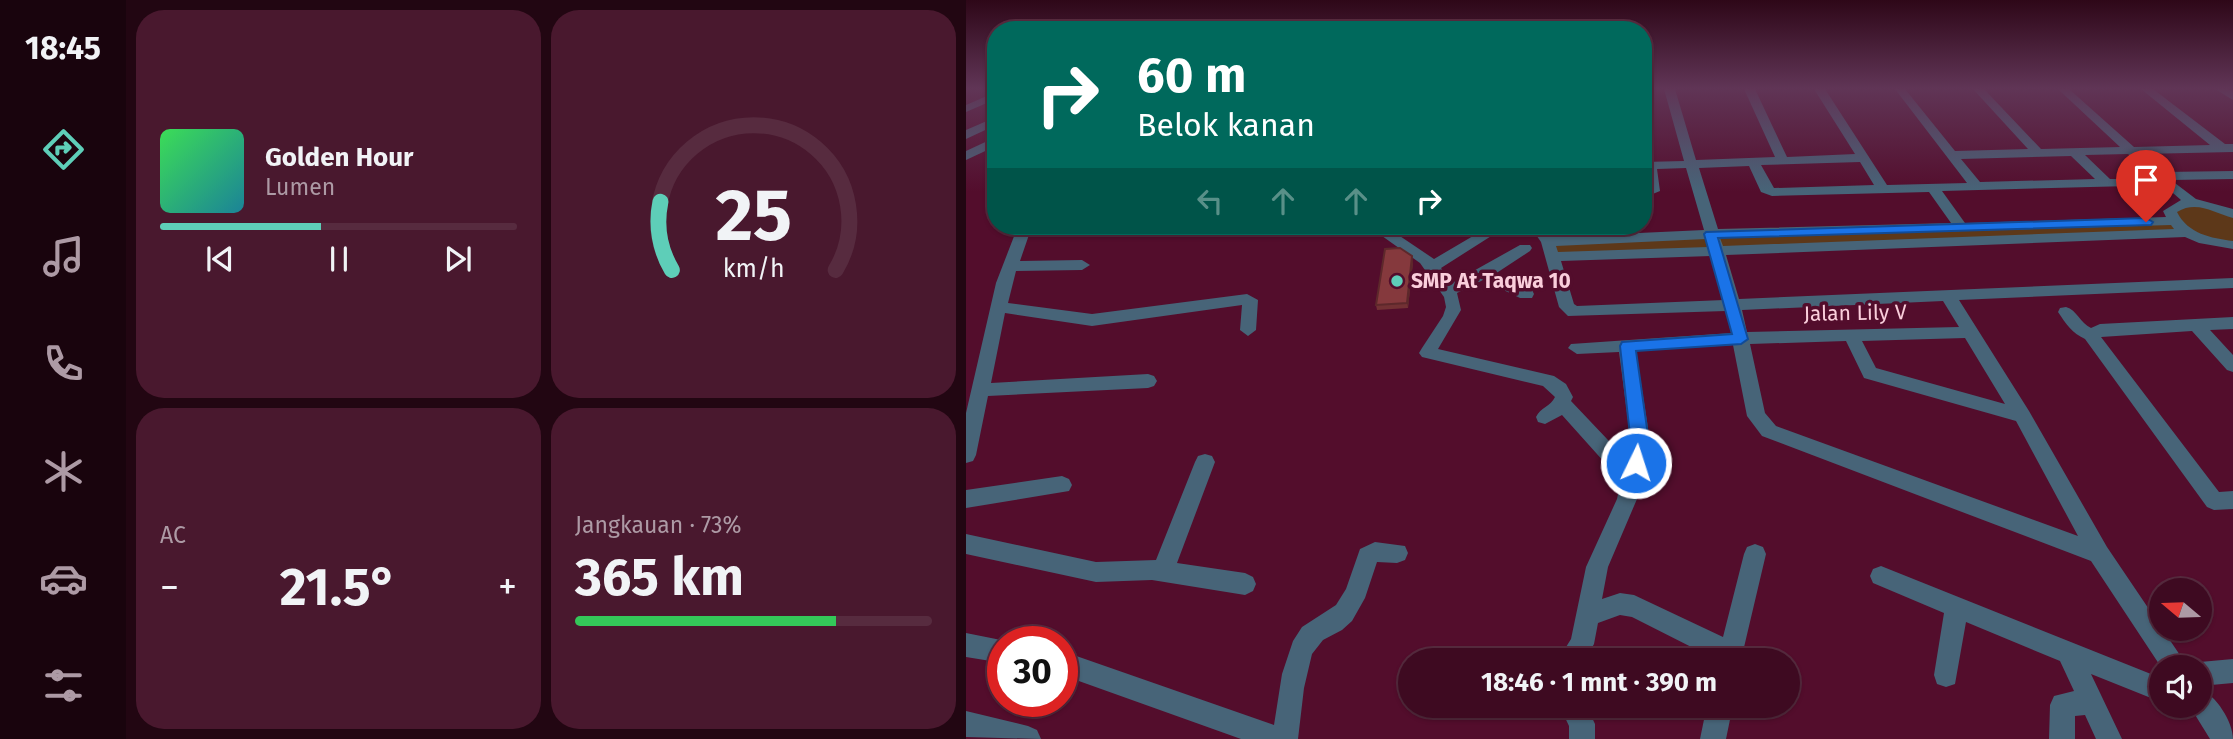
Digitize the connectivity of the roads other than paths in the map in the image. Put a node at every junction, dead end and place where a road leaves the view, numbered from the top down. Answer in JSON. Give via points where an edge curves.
{"nodes":[{"id":1,"x":1679,"y":123,"type":"edge"},
{"id":2,"x":1765,"y":123,"type":"edge"},
{"id":3,"x":1841,"y":123,"type":"edge"},
{"id":4,"x":1927,"y":123,"type":"edge"},
{"id":5,"x":2010,"y":123,"type":"edge"},
{"id":6,"x":2102,"y":123,"type":"edge"},
{"id":7,"x":2194,"y":123,"type":"edge"},
{"id":8,"x":987,"y":125,"type":"edge"},
{"id":9,"x":966,"y":135,"type":"edge"},
{"id":10,"x":987,"y":146,"type":"edge"},
{"id":11,"x":2228,"y":148,"type":"edge"},
{"id":12,"x":2133,"y":151,"type":"junction"},
{"id":13,"x":2075,"y":153,"type":"junction"},
{"id":14,"x":2039,"y":154,"type":"junction"},
{"id":15,"x":1952,"y":155,"type":"junction"},
{"id":16,"x":966,"y":156,"type":"edge"},
{"id":17,"x":1862,"y":158,"type":"junction"},
{"id":18,"x":1783,"y":161,"type":"junction"},
{"id":19,"x":1754,"y":162,"type":"junction"},
{"id":20,"x":1690,"y":164,"type":"junction"},
{"id":21,"x":1652,"y":166,"type":"edge"},
{"id":22,"x":2233,"y":175,"type":"edge"},
{"id":23,"x":2159,"y":176,"type":"junction"},
{"id":24,"x":2130,"y":182,"type":"dead end"},
{"id":25,"x":2107,"y":183,"type":"junction"},
{"id":26,"x":1976,"y":186,"type":"junction"},
{"id":27,"x":1932,"y":187,"type":"junction"},
{"id":28,"x":1883,"y":189,"type":"junction"},
{"id":29,"x":2193,"y":202,"type":"junction"},
{"id":30,"x":2231,"y":211,"type":"edge"},
{"id":31,"x":2173,"y":221,"type":"junction"},
{"id":32,"x":1960,"y":226,"type":"junction"},
{"id":33,"x":2188,"y":233,"type":"junction"},
{"id":34,"x":1022,"y":235,"type":"edge"},
{"id":35,"x":1391,"y":235,"type":"edge"},
{"id":36,"x":1485,"y":235,"type":"edge"},
{"id":37,"x":1542,"y":235,"type":"edge"},
{"id":38,"x":1713,"y":242,"type":"junction"},
{"id":39,"x":2233,"y":246,"type":"edge"},
{"id":40,"x":1525,"y":248,"type":"dead end"},
{"id":41,"x":1550,"y":250,"type":"junction"},
{"id":42,"x":1082,"y":265,"type":"dead end"},
{"id":43,"x":1011,"y":266,"type":"junction"},
{"id":44,"x":1432,"y":267,"type":"junction"},
{"id":45,"x":1485,"y":273,"type":"junction"},
{"id":46,"x":2233,"y":283,"type":"edge"},
{"id":47,"x":1448,"y":291,"type":"junction"},
{"id":48,"x":1526,"y":294,"type":"dead end"},
{"id":49,"x":1948,"y":296,"type":"junction"},
{"id":50,"x":1733,"y":305,"type":"junction"},
{"id":51,"x":1000,"y":307,"type":"junction"},
{"id":52,"x":2066,"y":312,"type":"dead end"},
{"id":53,"x":2233,"y":323,"type":"edge"},
{"id":54,"x":2195,"y":324,"type":"junction"},
{"id":55,"x":1248,"y":330,"type":"dead end"},
{"id":56,"x":1971,"y":332,"type":"junction"},
{"id":57,"x":2091,"y":335,"type":"junction"},
{"id":58,"x":1852,"y":337,"type":"junction"},
{"id":59,"x":1741,"y":339,"type":"junction"},
{"id":60,"x":1627,"y":346,"type":"junction"},
{"id":61,"x":1577,"y":348,"type":"dead end"},
{"id":62,"x":2233,"y":366,"type":"edge"},
{"id":63,"x":1148,"y":381,"type":"dead end"},
{"id":64,"x":981,"y":390,"type":"junction"},
{"id":65,"x":1562,"y":403,"type":"junction"},
{"id":66,"x":2022,"y":416,"type":"junction"},
{"id":67,"x":1545,"y":417,"type":"dead end"},
{"id":68,"x":966,"y":455,"type":"edge"},
{"id":69,"x":1205,"y":462,"type":"dead end"},
{"id":70,"x":1632,"y":468,"type":"junction"},
{"id":71,"x":1062,"y":485,"type":"dead end"},
{"id":72,"x":966,"y":499,"type":"edge"},
{"id":73,"x":2233,"y":500,"type":"edge"},
{"id":74,"x":966,"y":544,"type":"edge"},
{"id":75,"x":1397,"y":553,"type":"dead end"},
{"id":76,"x":1755,"y":554,"type":"dead end"},
{"id":77,"x":2099,"y":554,"type":"junction"},
{"id":78,"x":1163,"y":571,"type":"junction"},
{"id":79,"x":1881,"y":576,"type":"dead end"},
{"id":80,"x":1245,"y":584,"type":"dead end"},
{"id":81,"x":1957,"y":606,"type":"junction"},
{"id":82,"x":1589,"y":615,"type":"junction"},
{"id":83,"x":966,"y":645,"type":"edge"},
{"id":84,"x":987,"y":648,"type":"edge"},
{"id":85,"x":1579,"y":648,"type":"edge"},
{"id":86,"x":1715,"y":648,"type":"edge"},
{"id":87,"x":1732,"y":648,"type":"edge"},
{"id":88,"x":2070,"y":653,"type":"junction"},
{"id":89,"x":2168,"y":655,"type":"edge"},
{"id":90,"x":1078,"y":669,"type":"edge"},
{"id":91,"x":2233,"y":671,"type":"edge"},
{"id":92,"x":2212,"y":673,"type":"edge"},
{"id":93,"x":1946,"y":675,"type":"dead end"},
{"id":94,"x":2149,"y":686,"type":"edge"},
{"id":95,"x":2091,"y":701,"type":"junction"},
{"id":96,"x":1579,"y":718,"type":"edge"},
{"id":97,"x":1717,"y":718,"type":"edge"},
{"id":98,"x":2210,"y":718,"type":"edge"},
{"id":99,"x":966,"y":724,"type":"edge"},
{"id":100,"x":1028,"y":739,"type":"edge"},
{"id":101,"x":1277,"y":739,"type":"edge"},
{"id":102,"x":1285,"y":739,"type":"edge"},
{"id":103,"x":1582,"y":739,"type":"edge"},
{"id":104,"x":1713,"y":739,"type":"edge"},
{"id":105,"x":2062,"y":739,"type":"edge"},
{"id":106,"x":2109,"y":739,"type":"edge"},
{"id":107,"x":2225,"y":739,"type":"edge"}],
"edges":[{"from":1,"to":20,"type":"street"},
{"from":2,"to":18,"type":"street"},
{"from":3,"to":17,"type":"street"},
{"from":4,"to":15,"type":"street"},
{"from":5,"to":14,"type":"street"},
{"from":6,"to":12,"type":"street"},
{"from":7,"to":11,"type":"street"},
{"from":8,"to":9,"type":"street"},
{"from":10,"to":16,"type":"street"},
{"from":11,"to":12,"type":"street"},
{"from":12,"to":13,"type":"street"},
{"from":12,"to":23,"type":"street"},
{"from":13,"to":14,"type":"street"},
{"from":13,"to":25,"type":"street"},
{"from":14,"to":15,"type":"street"},
{"from":15,"to":26,"type":"street"},
{"from":17,"to":18,"type":"street"},
{"from":17,"to":28,"type":"street"},
{"from":18,"to":19,"type":"street"},
{"from":19,"to":20,"type":"street"},
{"from":19,"to":28,"type":"street","via":[[1766,189],[1772,192]]},
{"from":20,"to":21,"type":"street"},
{"from":20,"to":38,"type":"street"},
{"from":22,"to":23,"type":"street"},
{"from":23,"to":29,"type":"street"},
{"from":24,"to":25,"type":"street"},
{"from":25,"to":26,"type":"street"},
{"from":26,"to":27,"type":"street"},
{"from":27,"to":28,"type":"street"},
{"from":27,"to":32,"type":"street"},
{"from":29,"to":30,"type":"street"},
{"from":29,"to":31,"type":"street","via":[[2170,211]]},
{"from":31,"to":32,"type":"street"},
{"from":31,"to":33,"type":"street"},
{"from":32,"to":38,"type":"street"},
{"from":33,"to":38,"type":"street"},
{"from":33,"to":39,"type":"street"},
{"from":34,"to":43,"type":"street"},
{"from":35,"to":44,"type":"street"},
{"from":36,"to":44,"type":"street"},
{"from":37,"to":41,"type":"street"},
{"from":38,"to":41,"type":"street"},
{"from":38,"to":50,"type":"street"},
{"from":40,"to":45,"type":"street"},
{"from":41,"to":50,"type":"street","via":[[1567,307],[1574,312]]},
{"from":42,"to":43,"type":"street"},
{"from":43,"to":51,"type":"street"},
{"from":44,"to":47,"type":"street"},
{"from":45,"to":47,"type":"street"},
{"from":45,"to":48,"type":"street"},
{"from":46,"to":49,"type":"street"},
{"from":47,"to":65,"type":"street","via":[[1453,312],[1428,353],[1548,381],[1560,390]]},
{"from":49,"to":50,"type":"street"},
{"from":49,"to":56,"type":"street"},
{"from":50,"to":59,"type":"street"},
{"from":51,"to":55,"type":"street","via":[[1092,320],[1250,300]]},
{"from":51,"to":64,"type":"street"},
{"from":52,"to":57,"type":"street","via":[[2079,329]]},
{"from":53,"to":54,"type":"street"},
{"from":54,"to":57,"type":"street","via":[[2100,330]]},
{"from":54,"to":62,"type":"street"},
{"from":56,"to":58,"type":"street","name":"Jalan Lily V"},
{"from":56,"to":66,"type":"street"},
{"from":57,"to":73,"type":"street","via":[[2214,501]]},
{"from":58,"to":59,"type":"street","name":"Jalan Lily V"},
{"from":58,"to":66,"type":"street","via":[[1870,373]]},
{"from":59,"to":60,"type":"street","name":"Jalan Lily V"},
{"from":59,"to":77,"type":"street","via":[[1756,416],[1769,431]]},
{"from":60,"to":61,"type":"street","name":"Jalan Lily V"},
{"from":60,"to":70,"type":"street","via":[[1639,435]]},
{"from":63,"to":64,"type":"street"},
{"from":64,"to":68,"type":"street"},
{"from":65,"to":67,"type":"street"},
{"from":65,"to":70,"type":"street","via":[[1621,467]]},
{"from":66,"to":77,"type":"street"},
{"from":69,"to":78,"type":"street"},
{"from":70,"to":82,"type":"street","via":[[1627,499],[1597,567]]},
{"from":71,"to":72,"type":"street"},
{"from":74,"to":78,"type":"street","via":[[1096,572]]},
{"from":75,"to":102,"type":"street","via":[[1368,556],[1344,613],[1308,638],[1299,656]]},
{"from":76,"to":87,"type":"street"},
{"from":77,"to":89,"type":"street"},
{"from":78,"to":80,"type":"street"},
{"from":79,"to":81,"type":"street"},
{"from":81,"to":88,"type":"street"},
{"from":81,"to":93,"type":"street"},
{"from":82,"to":85,"type":"street"},
{"from":82,"to":86,"type":"street","via":[[1620,604],[1634,606]]},
{"from":83,"to":84,"type":"street"},
{"from":88,"to":94,"type":"street"},
{"from":88,"to":95,"type":"street"},
{"from":90,"to":101,"type":"street"},
{"from":91,"to":92,"type":"street"},
{"from":95,"to":105,"type":"street","via":[[2063,705]]},
{"from":95,"to":106,"type":"street"},
{"from":96,"to":103,"type":"street"},
{"from":97,"to":104,"type":"street"},
{"from":98,"to":107,"type":"street"},
{"from":99,"to":100,"type":"street"}]}
